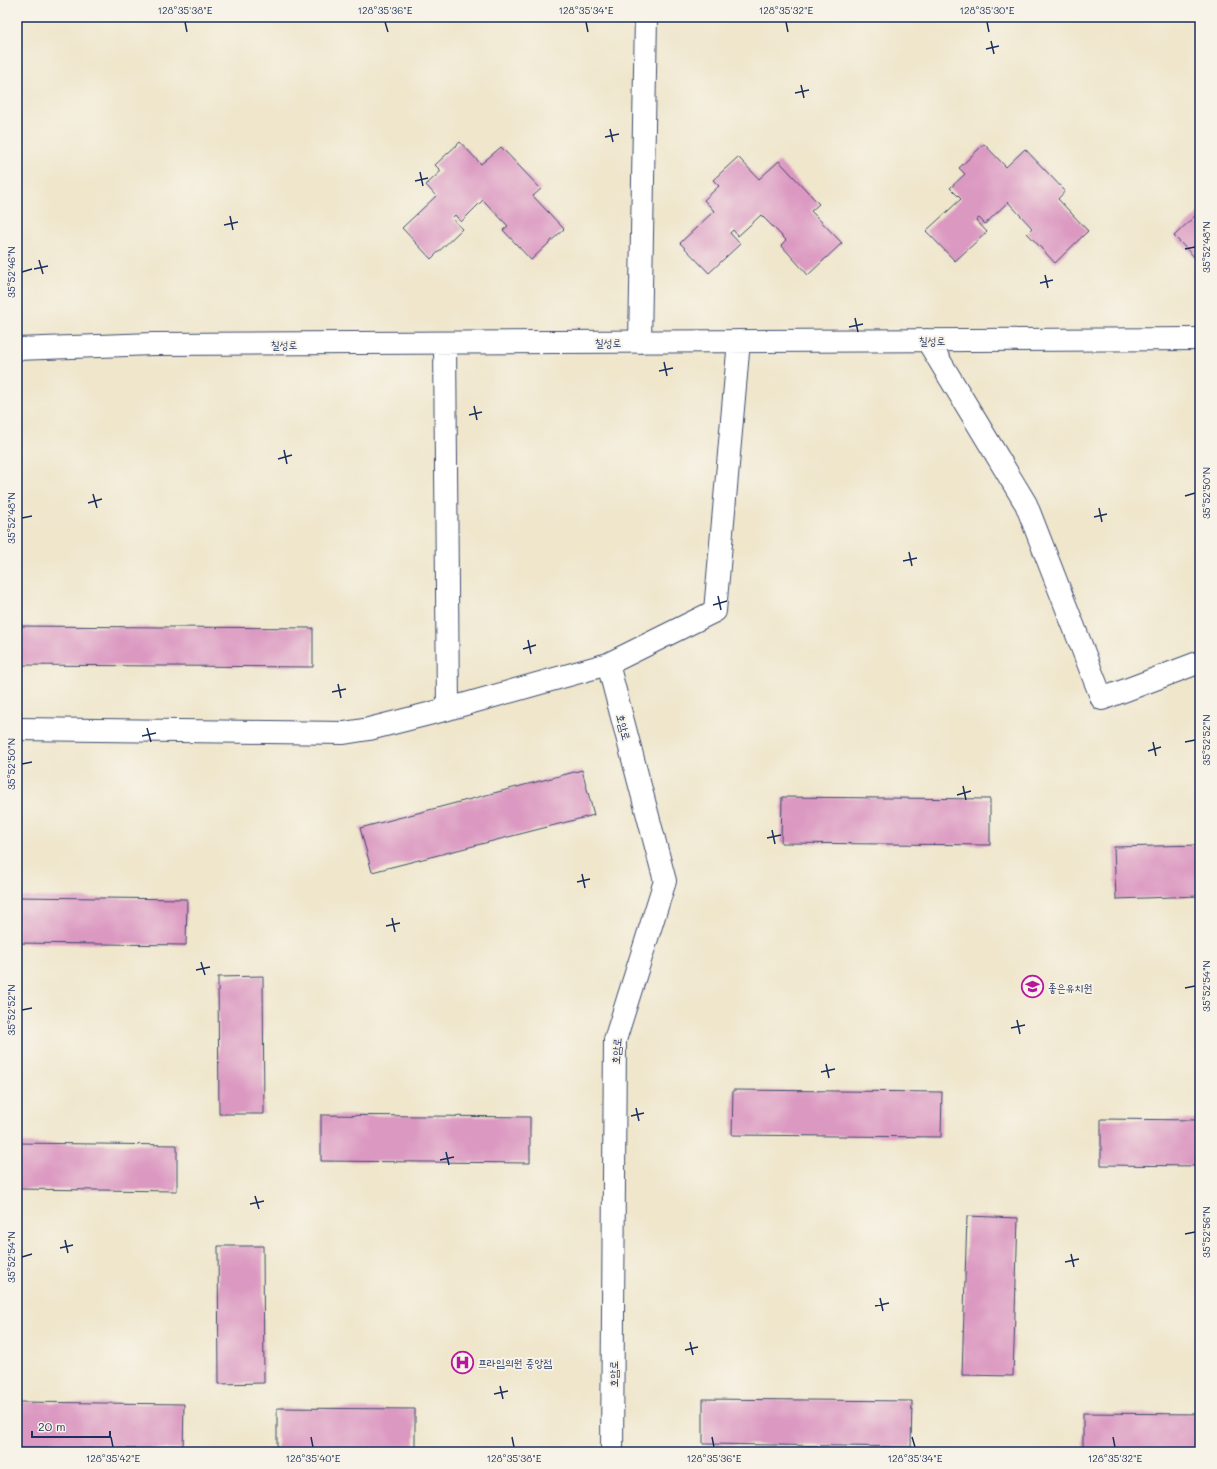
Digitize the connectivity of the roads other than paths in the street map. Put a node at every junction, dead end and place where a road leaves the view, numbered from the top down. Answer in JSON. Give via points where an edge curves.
{"nodes":[{"id":1,"x":646,"y":17,"type":"edge"},
{"id":2,"x":1200,"y":339,"type":"edge"},
{"id":3,"x":927,"y":340,"type":"junction"},
{"id":4,"x":739,"y":341,"type":"junction"},
{"id":5,"x":640,"y":342,"type":"junction"},
{"id":6,"x":445,"y":343,"type":"junction"},
{"id":7,"x":17,"y":349,"type":"edge"},
{"id":8,"x":1200,"y":662,"type":"edge"},
{"id":9,"x":608,"y":664,"type":"junction"},
{"id":10,"x":448,"y":709,"type":"junction"},
{"id":11,"x":17,"y":729,"type":"edge"},
{"id":12,"x":612,"y":1452,"type":"edge"}],
"edges":[{"from":1,"to":5,"type":"street"},
{"from":2,"to":3,"type":"street","name":"칠성로"},
{"from":3,"to":4,"type":"street","name":"칠성로"},
{"from":3,"to":8,"type":"street","via":[[1026,504],[1102,699]]},
{"from":4,"to":5,"type":"street","name":"칠성로"},
{"from":4,"to":9,"type":"street","via":[[716,611]]},
{"from":5,"to":6,"type":"street","name":"칠성로"},
{"from":6,"to":7,"type":"street","name":"칠성로","via":[[153,344]]},
{"from":6,"to":10,"type":"street"},
{"from":9,"to":10,"type":"street"},
{"from":9,"to":12,"type":"street","name":"호암로","via":[[665,881],[615,1040]]},
{"from":10,"to":11,"type":"street","via":[[344,733]]}]}
